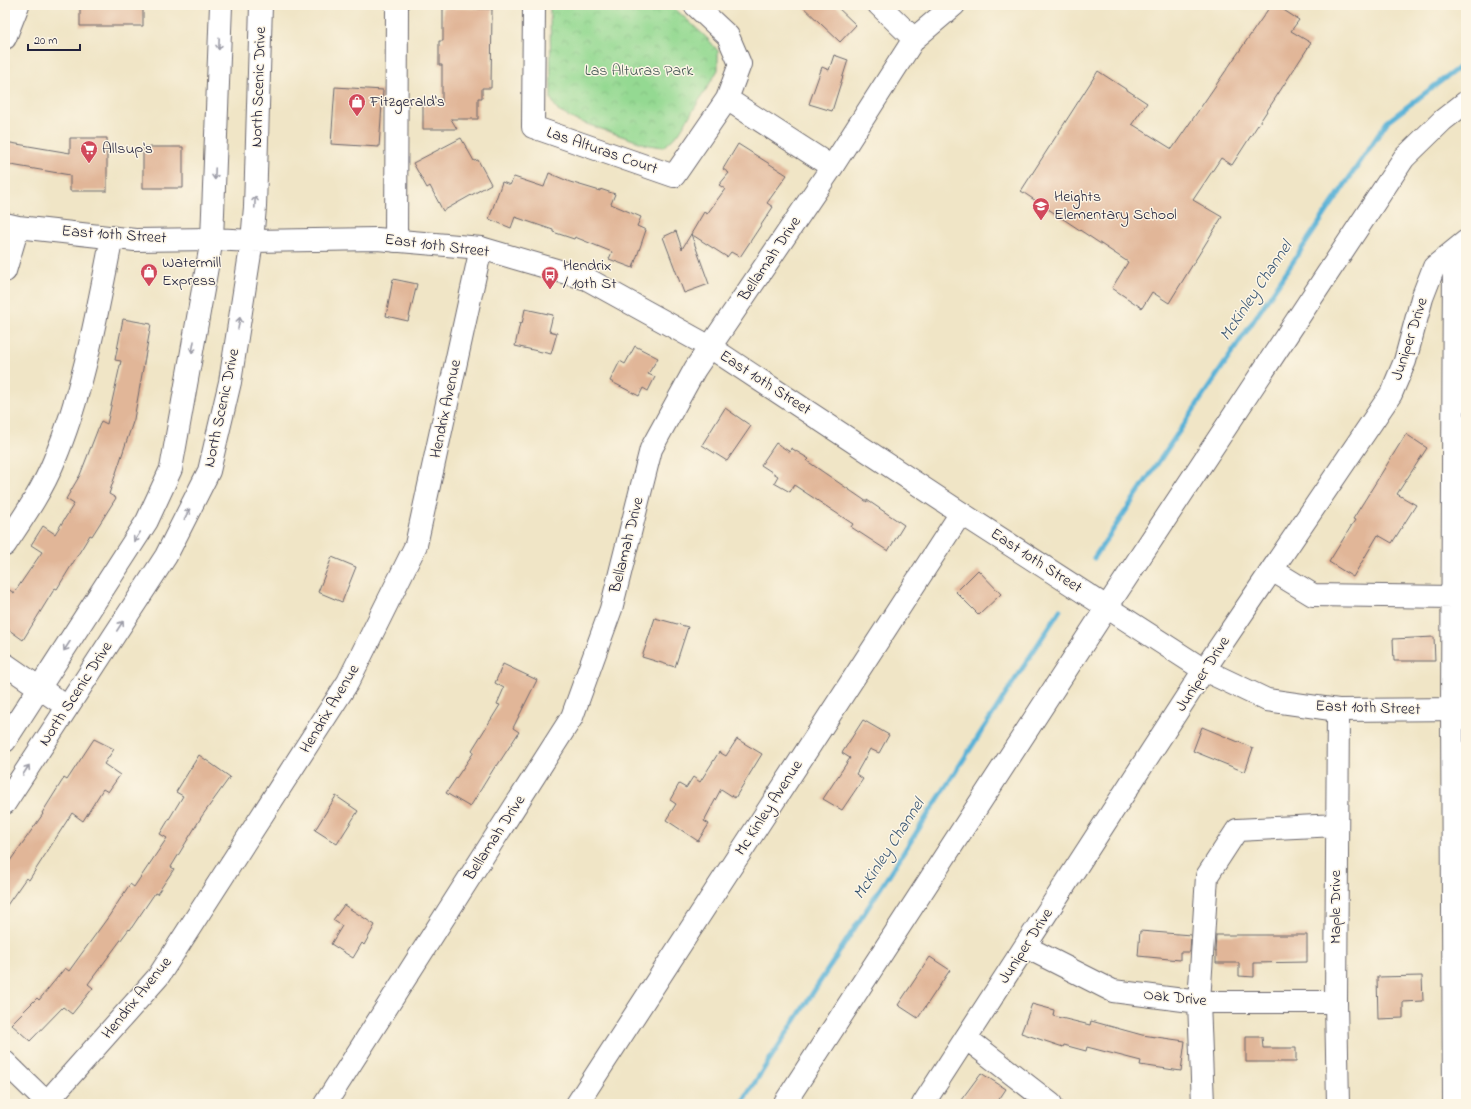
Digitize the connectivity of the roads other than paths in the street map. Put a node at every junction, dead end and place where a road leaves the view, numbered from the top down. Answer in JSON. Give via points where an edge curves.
{"nodes":[{"id":1,"x":18,"y":5,"type":"edge"},
{"id":2,"x":221,"y":5,"type":"edge"},
{"id":3,"x":261,"y":5,"type":"edge"},
{"id":4,"x":397,"y":5,"type":"edge"},
{"id":5,"x":534,"y":5,"type":"edge"},
{"id":6,"x":695,"y":5,"type":"edge"},
{"id":7,"x":879,"y":5,"type":"edge"},
{"id":8,"x":954,"y":5,"type":"edge"},
{"id":9,"x":5,"y":38,"type":"edge"},
{"id":10,"x":914,"y":39,"type":"junction"},
{"id":11,"x":728,"y":99,"type":"junction"},
{"id":12,"x":1466,"y":102,"type":"edge"},
{"id":13,"x":832,"y":167,"type":"junction"},
{"id":14,"x":11,"y":226,"type":"edge"},
{"id":15,"x":112,"y":237,"type":"junction"},
{"id":16,"x":212,"y":240,"type":"junction"},
{"id":17,"x":252,"y":241,"type":"junction"},
{"id":18,"x":396,"y":241,"type":"junction"},
{"id":19,"x":1460,"y":246,"type":"edge"},
{"id":20,"x":481,"y":248,"type":"junction"},
{"id":21,"x":5,"y":271,"type":"edge"},
{"id":22,"x":710,"y":347,"type":"junction"},
{"id":23,"x":961,"y":513,"type":"junction"},
{"id":24,"x":5,"y":545,"type":"edge"},
{"id":25,"x":1272,"y":570,"type":"junction"},
{"id":26,"x":1453,"y":597,"type":"junction"},
{"id":27,"x":1107,"y":607,"type":"junction"},
{"id":28,"x":5,"y":664,"type":"edge"},
{"id":29,"x":1204,"y":670,"type":"junction"},
{"id":30,"x":40,"y":688,"type":"junction"},
{"id":31,"x":67,"y":707,"type":"junction"},
{"id":32,"x":1338,"y":710,"type":"junction"},
{"id":33,"x":1459,"y":710,"type":"edge"},
{"id":34,"x":5,"y":741,"type":"edge"},
{"id":35,"x":5,"y":803,"type":"edge"},
{"id":36,"x":1337,"y":825,"type":"junction"},
{"id":37,"x":1026,"y":947,"type":"junction"},
{"id":38,"x":1199,"y":1002,"type":"junction"},
{"id":39,"x":1336,"y":1002,"type":"junction"},
{"id":40,"x":966,"y":1038,"type":"junction"},
{"id":41,"x":5,"y":1062,"type":"edge"},
{"id":42,"x":46,"y":1104,"type":"edge"},
{"id":43,"x":325,"y":1104,"type":"edge"},
{"id":44,"x":577,"y":1104,"type":"edge"},
{"id":45,"x":784,"y":1104,"type":"edge"},
{"id":46,"x":923,"y":1104,"type":"edge"},
{"id":47,"x":1051,"y":1104,"type":"edge"},
{"id":48,"x":1203,"y":1104,"type":"edge"},
{"id":49,"x":1338,"y":1104,"type":"edge"},
{"id":50,"x":1454,"y":1104,"type":"edge"}],
"edges":[{"from":1,"to":9,"type":"street"},
{"from":2,"to":16,"type":"street","one_way":true},
{"from":17,"to":3,"type":"street","name":"North Scenic Drive","one_way":true},
{"from":4,"to":18,"type":"street"},
{"from":5,"to":11,"type":"street","name":"Las Alturas Court","via":[[533,127],[674,176]]},
{"from":6,"to":11,"type":"street","name":"Las Alturas Court","via":[[728,36],[740,64]]},
{"from":7,"to":10,"type":"street"},
{"from":8,"to":10,"type":"street","name":"Bellamah Drive"},
{"from":10,"to":13,"type":"street","name":"Bellamah Drive"},
{"from":11,"to":13,"type":"street"},
{"from":12,"to":27,"type":"street","via":[[1443,120],[1404,158]]},
{"from":13,"to":22,"type":"street","name":"Bellamah Drive"},
{"from":14,"to":15,"type":"street","name":"East 10th Street"},
{"from":14,"to":21,"type":"street"},
{"from":15,"to":16,"type":"street","name":"East 10th Street","via":[[135,240]]},
{"from":15,"to":24,"type":"street","via":[[74,404],[54,461],[34,500]]},
{"from":16,"to":17,"type":"street","name":"East 10th Street"},
{"from":16,"to":30,"type":"street","one_way":true,"via":[[171,469],[147,521]]},
{"from":17,"to":18,"type":"street","name":"East 10th Street"},
{"from":31,"to":17,"type":"street","name":"North Scenic Drive","one_way":true,"via":[[166,556],[209,471],[230,382]]},
{"from":18,"to":20,"type":"street","name":"East 10th Street"},
{"from":19,"to":25,"type":"street","name":"Juniper Drive","via":[[1434,267],[1422,298],[1405,361],[1391,394]]},
{"from":19,"to":26,"type":"street"},
{"from":20,"to":22,"type":"street","name":"East 10th Street","via":[[587,280]]},
{"from":20,"to":42,"type":"street","name":"Hendrix Avenue","via":[[416,545],[348,682],[158,977]]},
{"from":22,"to":23,"type":"street","name":"East 10th Street"},
{"from":22,"to":43,"type":"street","name":"Bellamah Drive","via":[[651,449],[611,609],[572,717]]},
{"from":23,"to":27,"type":"street","name":"East 10th Street"},
{"from":23,"to":44,"type":"street","name":"Mc Kinley Avenue"},
{"from":25,"to":26,"type":"street","via":[[1314,595]]},
{"from":25,"to":29,"type":"street","name":"Juniper Drive"},
{"from":26,"to":33,"type":"street"},
{"from":27,"to":29,"type":"street","name":"East 10th Street"},
{"from":27,"to":45,"type":"street"},
{"from":28,"to":30,"type":"street"},
{"from":29,"to":32,"type":"street","name":"East 10th Street","via":[[1267,700]]},
{"from":29,"to":37,"type":"street","name":"Juniper Drive"},
{"from":30,"to":31,"type":"street"},
{"from":30,"to":34,"type":"street"},
{"from":35,"to":31,"type":"street","name":"North Scenic Drive","one_way":true},
{"from":32,"to":33,"type":"street","name":"East 10th Street"},
{"from":32,"to":36,"type":"street","name":"Maple Drive"},
{"from":33,"to":50,"type":"street"},
{"from":36,"to":38,"type":"street","via":[[1238,830],[1207,876]]},
{"from":36,"to":39,"type":"street","name":"Maple Drive"},
{"from":37,"to":38,"type":"street","name":"Oak Drive","via":[[1113,991]]},
{"from":37,"to":40,"type":"street","name":"Juniper Drive"},
{"from":38,"to":39,"type":"street","name":"Oak Drive"},
{"from":38,"to":48,"type":"street"},
{"from":39,"to":49,"type":"street","name":"Maple Drive"},
{"from":40,"to":46,"type":"street","name":"Juniper Drive"},
{"from":40,"to":47,"type":"street"},
{"from":41,"to":42,"type":"street"}]}
